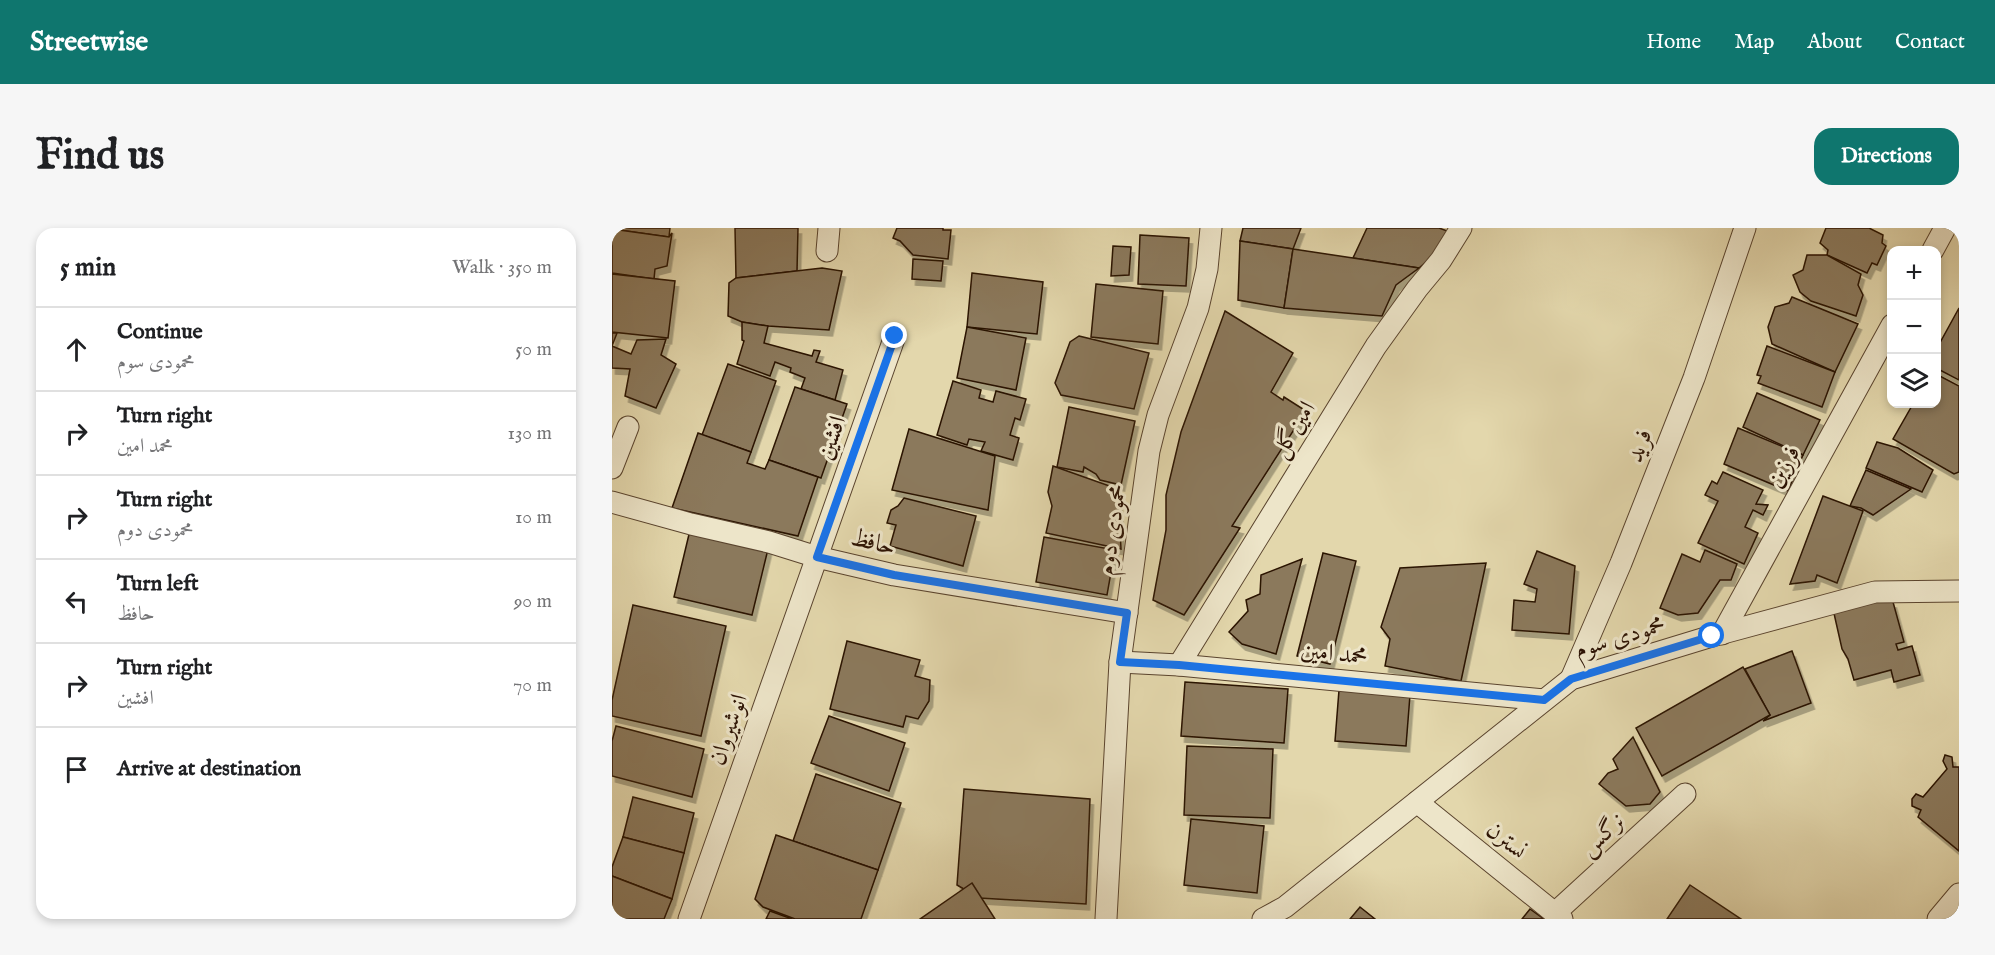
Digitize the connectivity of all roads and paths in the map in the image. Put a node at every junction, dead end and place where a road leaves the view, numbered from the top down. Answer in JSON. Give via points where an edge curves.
{"nodes":[{"id":1,"x":829,"y":228,"type":"edge"},
{"id":2,"x":1211,"y":228,"type":"edge"},
{"id":3,"x":1461,"y":228,"type":"edge"},
{"id":4,"x":1744,"y":228,"type":"edge"},
{"id":5,"x":1945,"y":228,"type":"edge"},
{"id":6,"x":1935,"y":246,"type":"edge"},
{"id":7,"x":827,"y":251,"type":"dead end"},
{"id":8,"x":1887,"y":335,"type":"edge"},
{"id":9,"x":895,"y":336,"type":"dead end"},
{"id":10,"x":628,"y":427,"type":"dead end"},
{"id":11,"x":612,"y":468,"type":"edge"},
{"id":12,"x":612,"y":502,"type":"edge"},
{"id":13,"x":817,"y":557,"type":"junction"},
{"id":14,"x":1959,"y":591,"type":"edge"},
{"id":15,"x":1127,"y":613,"type":"junction"},
{"id":16,"x":1722,"y":634,"type":"junction"},
{"id":17,"x":1120,"y":662,"type":"junction"},
{"id":18,"x":1179,"y":665,"type":"junction"},
{"id":19,"x":1571,"y":679,"type":"junction"},
{"id":20,"x":1544,"y":700,"type":"junction"},
{"id":21,"x":1685,"y":794,"type":"dead end"},
{"id":22,"x":1417,"y":802,"type":"junction"},
{"id":23,"x":1959,"y":894,"type":"edge"},
{"id":24,"x":1559,"y":916,"type":"edge"},
{"id":25,"x":689,"y":919,"type":"edge"},
{"id":26,"x":1106,"y":919,"type":"edge"},
{"id":27,"x":1263,"y":919,"type":"edge"},
{"id":28,"x":1938,"y":919,"type":"edge"}],
"edges":[{"from":1,"to":7,"type":"street"},
{"from":2,"to":15,"type":"street","name":"محمودی دوم","via":[[1198,308],[1158,415],[1149,451]]},
{"from":3,"to":18,"type":"street","name":"امین‌گل","via":[[1376,346]]},
{"from":4,"to":19,"type":"street","name":"فرید","via":[[1690,389]]},
{"from":5,"to":6,"type":"street"},
{"from":8,"to":16,"type":"street","name":"فرزین"},
{"from":9,"to":13,"type":"street","name":"افشین"},
{"from":10,"to":11,"type":"street"},
{"from":12,"to":13,"type":"street","name":"حافظ"},
{"from":13,"to":15,"type":"street","name":"حافظ","via":[[894,575]]},
{"from":13,"to":25,"type":"street","name":"انوشیروان"},
{"from":14,"to":16,"type":"street","name":"محمودی سوم","via":[[1875,592]]},
{"from":15,"to":17,"type":"street","name":"محمودی دوم"},
{"from":16,"to":19,"type":"street","name":"محمودی سوم"},
{"from":17,"to":18,"type":"street","name":"محمد امین"},
{"from":17,"to":26,"type":"street","name":"محمودی دوم"},
{"from":18,"to":20,"type":"street","name":"محمد امین"},
{"from":19,"to":20,"type":"street","name":"محمودی سوم"},
{"from":20,"to":22,"type":"street","name":"محمودی سوم"},
{"from":21,"to":24,"type":"street","name":"نرگس"},
{"from":22,"to":24,"type":"street","name":"نسترن"},
{"from":22,"to":27,"type":"street","name":"محمودی سوم","via":[[1285,907]]},
{"from":23,"to":28,"type":"street"}]}
